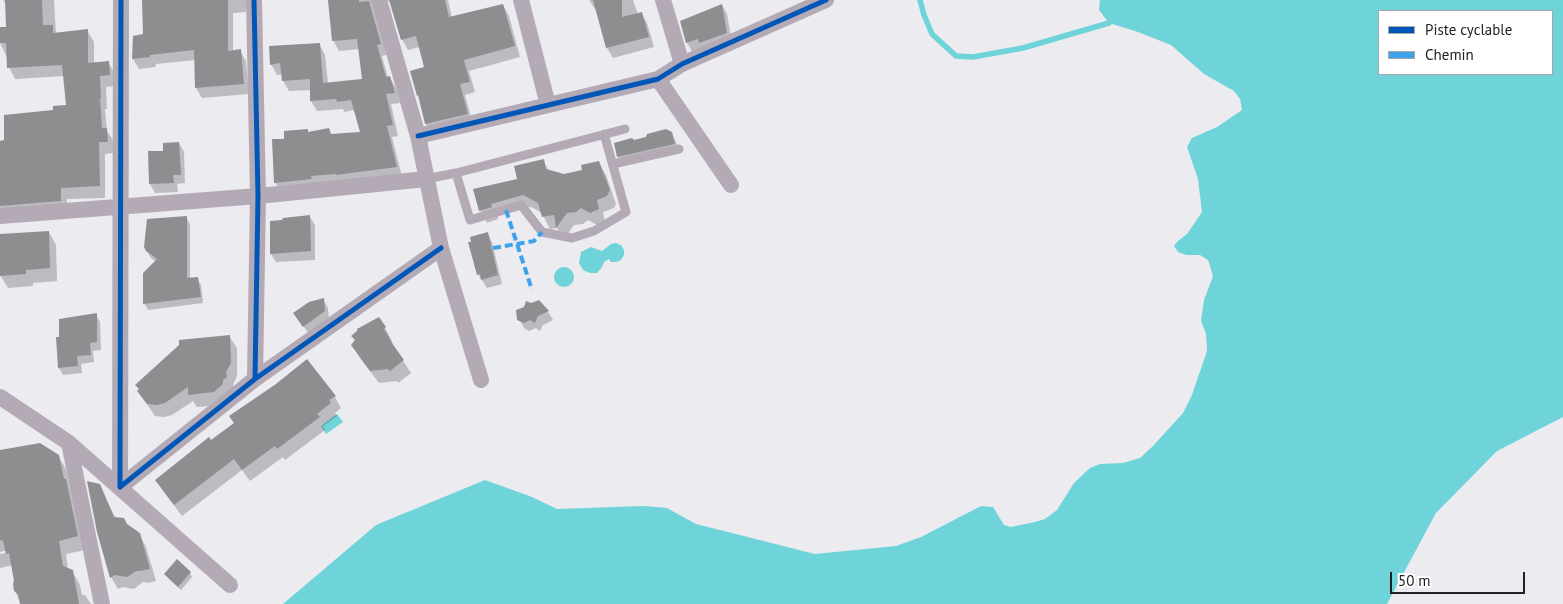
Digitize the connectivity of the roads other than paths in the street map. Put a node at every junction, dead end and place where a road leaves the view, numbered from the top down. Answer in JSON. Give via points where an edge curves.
{"nodes":[{"id":1,"x":121,"y":0,"type":"edge"},
{"id":2,"x":254,"y":0,"type":"edge"},
{"id":3,"x":379,"y":0,"type":"edge"},
{"id":4,"x":521,"y":0,"type":"edge"},
{"id":5,"x":663,"y":0,"type":"edge"},
{"id":6,"x":826,"y":0,"type":"edge"},
{"id":7,"x":682,"y":64,"type":"junction"},
{"id":8,"x":658,"y":79,"type":"junction"},
{"id":9,"x":548,"y":105,"type":"junction"},
{"id":10,"x":625,"y":129,"type":"dead end"},
{"id":11,"x":604,"y":134,"type":"junction"},
{"id":12,"x":418,"y":136,"type":"junction"},
{"id":13,"x":679,"y":149,"type":"dead end"},
{"id":14,"x":613,"y":164,"type":"junction"},
{"id":15,"x":456,"y":173,"type":"junction"},
{"id":16,"x":426,"y":179,"type":"junction"},
{"id":17,"x":731,"y":185,"type":"dead end"},
{"id":18,"x":258,"y":196,"type":"junction"},
{"id":19,"x":120,"y":207,"type":"junction"},
{"id":20,"x":0,"y":216,"type":"edge"},
{"id":21,"x":441,"y":248,"type":"junction"},
{"id":22,"x":255,"y":379,"type":"junction"},
{"id":23,"x":481,"y":380,"type":"dead end"},
{"id":24,"x":0,"y":397,"type":"edge"},
{"id":25,"x":69,"y":442,"type":"junction"},
{"id":26,"x":120,"y":487,"type":"junction"},
{"id":27,"x":230,"y":585,"type":"dead end"},
{"id":28,"x":102,"y":604,"type":"edge"}],
"edges":[{"from":1,"to":19,"type":"street"},
{"from":2,"to":18,"type":"street"},
{"from":3,"to":12,"type":"street"},
{"from":4,"to":9,"type":"street"},
{"from":5,"to":7,"type":"street"},
{"from":6,"to":7,"type":"street"},
{"from":7,"to":8,"type":"street"},
{"from":8,"to":9,"type":"street"},
{"from":8,"to":17,"type":"street"},
{"from":9,"to":12,"type":"street"},
{"from":10,"to":11,"type":"lane"},
{"from":11,"to":14,"type":"lane"},
{"from":11,"to":15,"type":"lane"},
{"from":12,"to":16,"type":"street"},
{"from":13,"to":14,"type":"lane"},
{"from":14,"to":15,"type":"lane","via":[[626,212],[594,231],[572,238],[542,232],[521,205],[470,220]]},
{"from":15,"to":16,"type":"lane"},
{"from":16,"to":18,"type":"street"},
{"from":16,"to":21,"type":"street"},
{"from":18,"to":19,"type":"street"},
{"from":18,"to":22,"type":"street"},
{"from":19,"to":20,"type":"street"},
{"from":19,"to":26,"type":"street"},
{"from":21,"to":22,"type":"street"},
{"from":21,"to":23,"type":"street"},
{"from":22,"to":26,"type":"street"},
{"from":24,"to":25,"type":"street"},
{"from":25,"to":26,"type":"street"},
{"from":25,"to":28,"type":"street"},
{"from":26,"to":27,"type":"street"}]}
